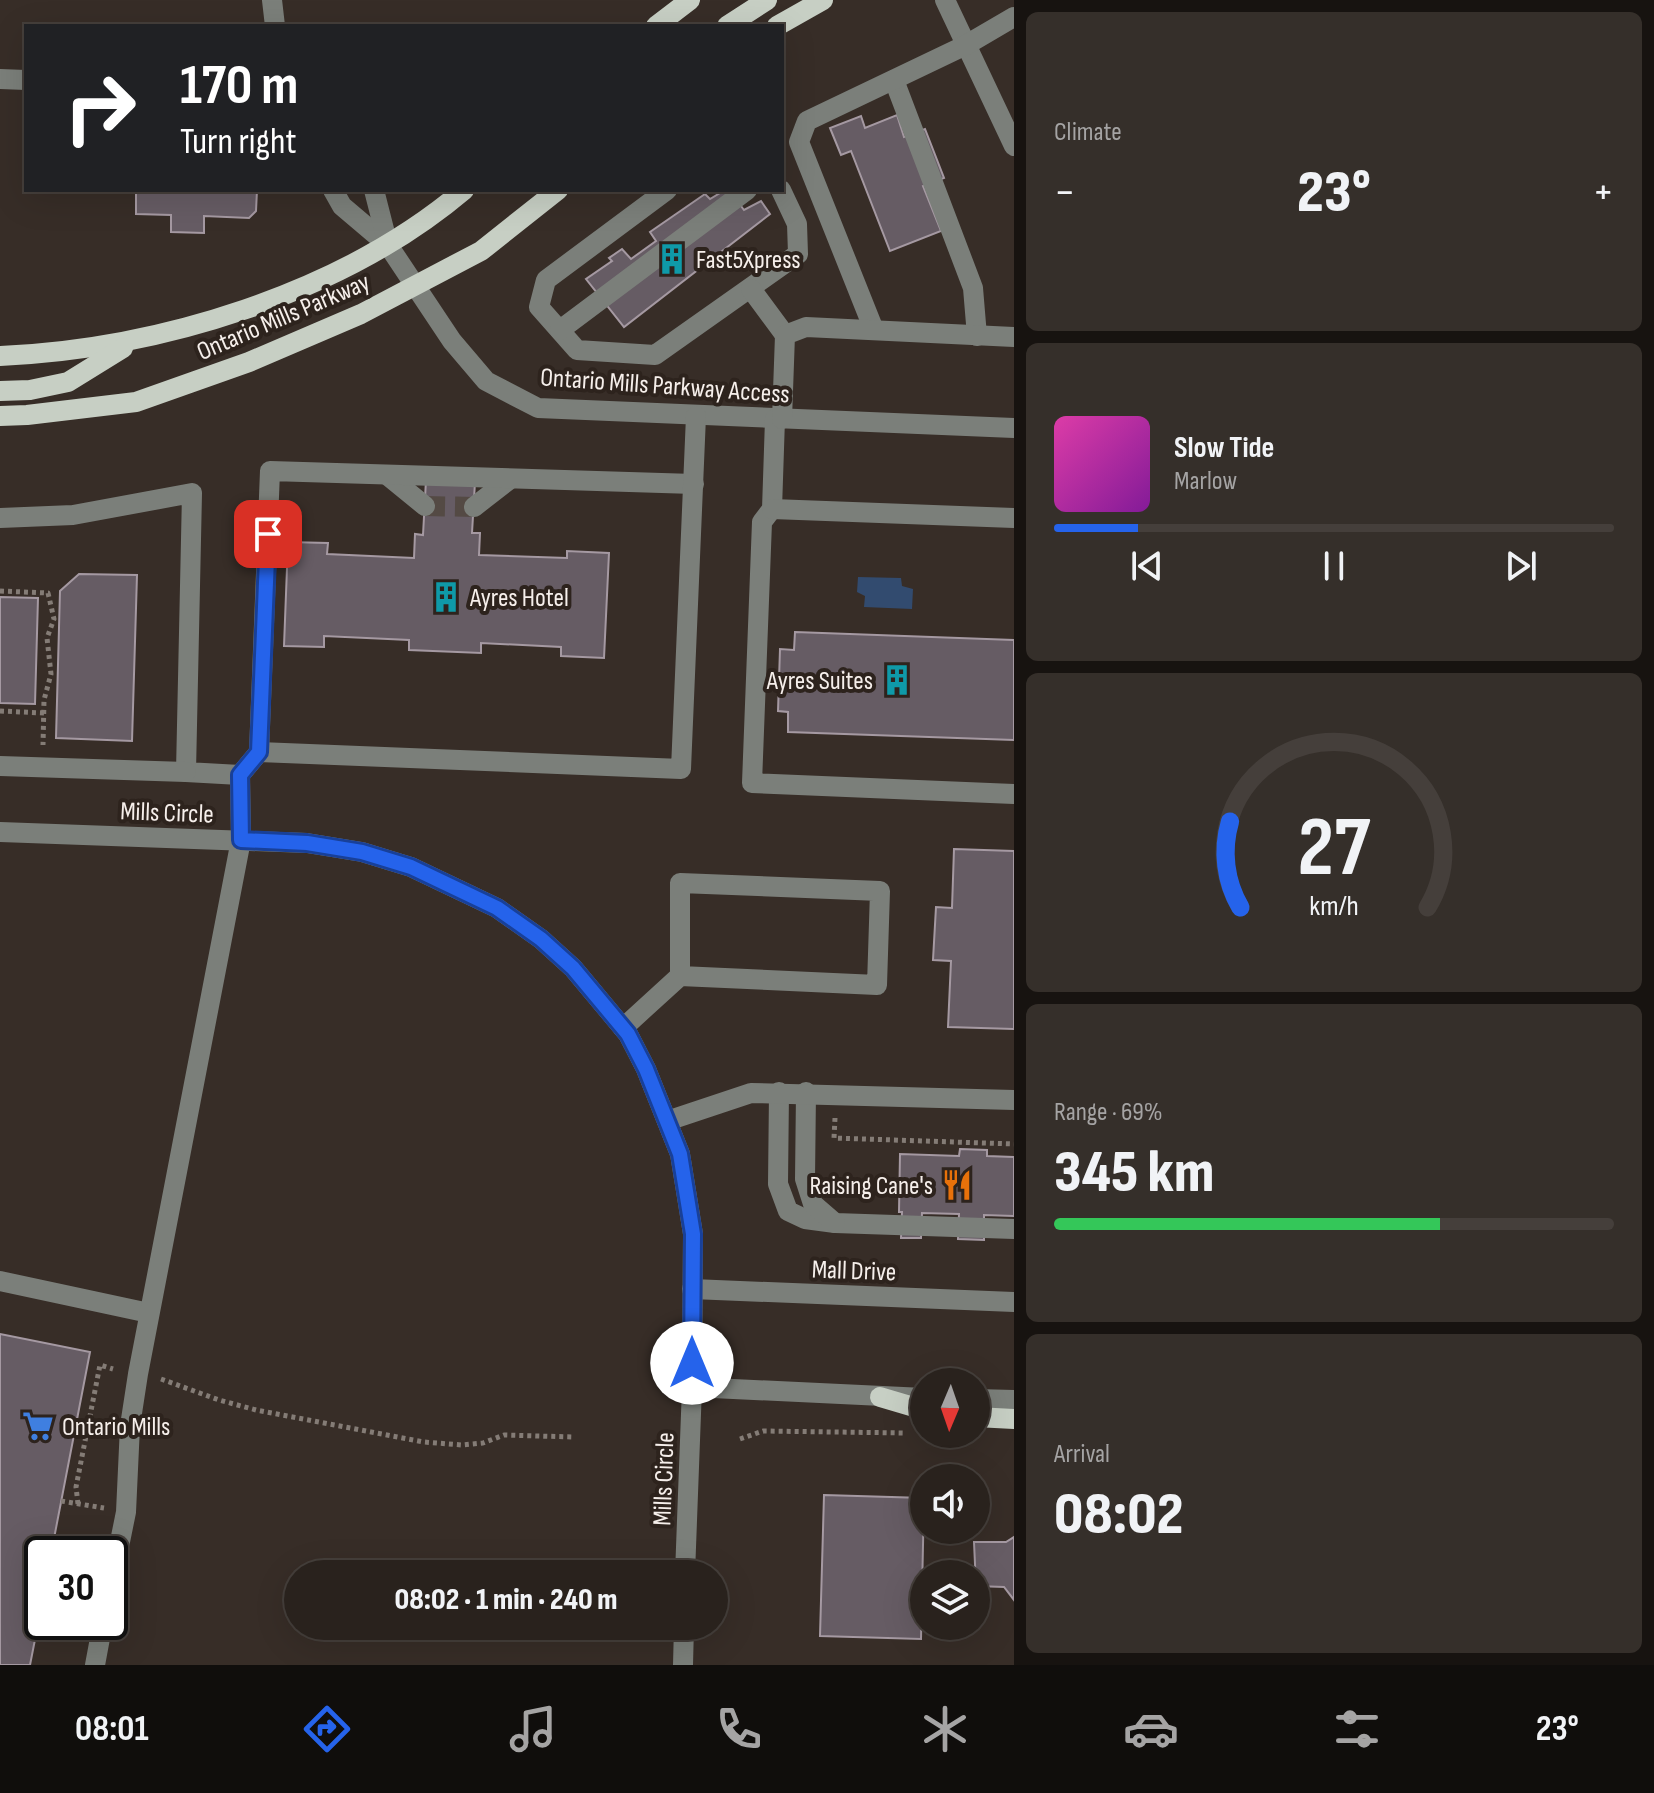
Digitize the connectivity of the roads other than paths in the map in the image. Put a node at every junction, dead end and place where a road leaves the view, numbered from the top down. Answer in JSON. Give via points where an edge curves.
{"nodes":[{"id":1,"x":272,"y":0,"type":"edge"},
{"id":2,"x":690,"y":0,"type":"edge"},
{"id":3,"x":767,"y":0,"type":"edge"},
{"id":4,"x":823,"y":0,"type":"edge"},
{"id":5,"x":945,"y":0,"type":"edge"},
{"id":6,"x":1014,"y":17,"type":"edge"},
{"id":7,"x":275,"y":24,"type":"edge"},
{"id":8,"x":659,"y":24,"type":"edge"},
{"id":9,"x":730,"y":24,"type":"edge"},
{"id":10,"x":781,"y":24,"type":"edge"},
{"id":11,"x":966,"y":45,"type":"junction"},
{"id":12,"x":0,"y":79,"type":"edge"},
{"id":13,"x":24,"y":80,"type":"edge"},
{"id":14,"x":894,"y":80,"type":"junction"},
{"id":15,"x":791,"y":140,"type":"edge"},
{"id":16,"x":1014,"y":146,"type":"edge"},
{"id":17,"x":334,"y":192,"type":"edge"},
{"id":18,"x":375,"y":192,"type":"edge"},
{"id":19,"x":461,"y":192,"type":"edge"},
{"id":20,"x":555,"y":192,"type":"edge"},
{"id":21,"x":664,"y":192,"type":"edge"},
{"id":22,"x":744,"y":192,"type":"edge"},
{"id":23,"x":782,"y":192,"type":"edge"},
{"id":24,"x":388,"y":245,"type":"junction"},
{"id":25,"x":417,"y":286,"type":"junction"},
{"id":26,"x":751,"y":289,"type":"junction"},
{"id":27,"x":560,"y":330,"type":"junction"},
{"id":28,"x":874,"y":330,"type":"junction"},
{"id":29,"x":785,"y":335,"type":"junction"},
{"id":30,"x":977,"y":336,"type":"junction"},
{"id":31,"x":1014,"y":337,"type":"edge"},
{"id":32,"x":133,"y":341,"type":"junction"},
{"id":33,"x":0,"y":356,"type":"edge"},
{"id":34,"x":0,"y":391,"type":"edge"},
{"id":35,"x":0,"y":416,"type":"edge"},
{"id":36,"x":696,"y":416,"type":"junction"},
{"id":37,"x":778,"y":419,"type":"junction"},
{"id":38,"x":1014,"y":428,"type":"edge"},
{"id":39,"x":387,"y":475,"type":"junction"},
{"id":40,"x":510,"y":479,"type":"junction"},
{"id":41,"x":694,"y":484,"type":"junction"},
{"id":42,"x":425,"y":506,"type":"tunnel mouth"},
{"id":43,"x":474,"y":507,"type":"tunnel mouth"},
{"id":44,"x":772,"y":509,"type":"junction"},
{"id":45,"x":0,"y":518,"type":"edge"},
{"id":46,"x":1014,"y":518,"type":"edge"},
{"id":47,"x":259,"y":752,"type":"junction"},
{"id":48,"x":0,"y":766,"type":"edge"},
{"id":49,"x":186,"y":772,"type":"junction"},
{"id":50,"x":240,"y":775,"type":"junction"},
{"id":51,"x":1014,"y":794,"type":"edge"},
{"id":52,"x":0,"y":832,"type":"edge"},
{"id":53,"x":241,"y":840,"type":"junction"},
{"id":54,"x":680,"y":976,"type":"junction"},
{"id":55,"x":623,"y":1028,"type":"junction"},
{"id":56,"x":779,"y":1092,"type":"junction"},
{"id":57,"x":806,"y":1092,"type":"junction"},
{"id":58,"x":1014,"y":1100,"type":"edge"},
{"id":59,"x":667,"y":1121,"type":"junction"},
{"id":60,"x":835,"y":1223,"type":"junction"},
{"id":61,"x":1014,"y":1229,"type":"edge"},
{"id":62,"x":0,"y":1281,"type":"edge"},
{"id":63,"x":692,"y":1289,"type":"junction"},
{"id":64,"x":1014,"y":1302,"type":"edge"},
{"id":65,"x":149,"y":1313,"type":"junction"},
{"id":66,"x":692,"y":1387,"type":"junction"},
{"id":67,"x":880,"y":1397,"type":"junction"},
{"id":68,"x":910,"y":1398,"type":"edge"},
{"id":69,"x":990,"y":1399,"type":"edge"},
{"id":70,"x":1014,"y":1400,"type":"edge"},
{"id":71,"x":910,"y":1406,"type":"edge"},
{"id":72,"x":990,"y":1418,"type":"edge"},
{"id":73,"x":1014,"y":1419,"type":"edge"},
{"id":74,"x":121,"y":1536,"type":"edge"},
{"id":75,"x":686,"y":1560,"type":"edge"},
{"id":76,"x":100,"y":1640,"type":"edge"},
{"id":77,"x":684,"y":1640,"type":"edge"},
{"id":78,"x":95,"y":1665,"type":"edge"},
{"id":79,"x":683,"y":1665,"type":"edge"}],
"edges":[{"from":1,"to":7,"type":"street"},
{"from":2,"to":8,"type":"main road"},
{"from":3,"to":9,"type":"main road"},
{"from":4,"to":10,"type":"main road"},
{"from":5,"to":11,"type":"street"},
{"from":6,"to":11,"type":"street"},
{"from":11,"to":14,"type":"street"},
{"from":11,"to":16,"type":"street"},
{"from":12,"to":13,"type":"street"},
{"from":14,"to":15,"type":"street","via":[[807,121]]},
{"from":14,"to":30,"type":"street","via":[[973,288]]},
{"from":15,"to":28,"type":"street"},
{"from":17,"to":24,"type":"street","via":[[342,206]]},
{"from":18,"to":24,"type":"street"},
{"from":19,"to":24,"type":"main road","name":"Ontario Mills Parkway"},
{"from":20,"to":25,"type":"main road","name":"Ontario Mills Parkway","via":[[481,251]]},
{"from":21,"to":27,"type":"street","via":[[546,280],[539,307]]},
{"from":22,"to":27,"type":"street"},
{"from":23,"to":26,"type":"street","via":[[797,224],[798,254]]},
{"from":24,"to":25,"type":"street","name":"Ontario Mills Parkway Access"},
{"from":24,"to":32,"type":"main road","name":"Ontario Mills Parkway","via":[[271,300]]},
{"from":25,"to":35,"type":"main road","name":"Ontario Mills Parkway","via":[[249,362],[136,402]]},
{"from":25,"to":36,"type":"street","name":"Ontario Mills Parkway Access","via":[[452,341],[486,381],[538,408]]},
{"from":26,"to":27,"type":"street","via":[[655,355],[577,350]]},
{"from":26,"to":29,"type":"street"},
{"from":28,"to":29,"type":"street","via":[[806,327]]},
{"from":28,"to":30,"type":"street"},
{"from":29,"to":37,"type":"street"},
{"from":30,"to":31,"type":"street"},
{"from":32,"to":33,"type":"main road","name":"Ontario Mills Parkway"},
{"from":32,"to":34,"type":"main road","via":[[68,382]]},
{"from":36,"to":37,"type":"street","name":"Ontario Mills Parkway Access"},
{"from":36,"to":41,"type":"street"},
{"from":37,"to":38,"type":"street","name":"Ontario Mills Parkway Access"},
{"from":37,"to":44,"type":"street"},
{"from":39,"to":40,"type":"street"},
{"from":39,"to":42,"type":"street"},
{"from":39,"to":47,"type":"street","via":[[270,471]]},
{"from":40,"to":41,"type":"street"},
{"from":40,"to":43,"type":"street"},
{"from":41,"to":47,"type":"street","via":[[681,769]]},
{"from":44,"to":46,"type":"street"},
{"from":44,"to":51,"type":"street","via":[[762,522],[752,783]]},
{"from":45,"to":49,"type":"street","via":[[73,515],[192,493]]},
{"from":47,"to":50,"type":"street"},
{"from":48,"to":49,"type":"street"},
{"from":49,"to":50,"type":"street"},
{"from":50,"to":53,"type":"street"},
{"from":52,"to":53,"type":"street","name":"Mills Circle"},
{"from":53,"to":55,"type":"street","name":"Mills Circle","via":[[362,852],[411,867],[497,908],[573,968]]},
{"from":53,"to":65,"type":"street"},
{"from":54,"to":54,"type":"street","via":[[877,985],[880,891],[680,883]]},
{"from":54,"to":55,"type":"street"},
{"from":55,"to":59,"type":"street","name":"Mills Circle"},
{"from":56,"to":57,"type":"street"},
{"from":56,"to":59,"type":"street","via":[[751,1093]]},
{"from":56,"to":60,"type":"street","via":[[778,1184],[788,1211]]},
{"from":57,"to":58,"type":"street"},
{"from":57,"to":60,"type":"street","via":[[805,1179],[813,1204]]},
{"from":59,"to":63,"type":"street","name":"Mills Circle","via":[[680,1154],[693,1234]]},
{"from":60,"to":61,"type":"street"},
{"from":62,"to":65,"type":"street"},
{"from":63,"to":64,"type":"street","name":"Mall Drive"},
{"from":63,"to":66,"type":"street","name":"Mills Circle"},
{"from":65,"to":74,"type":"street","via":[[130,1426]]},
{"from":66,"to":67,"type":"street"},
{"from":66,"to":75,"type":"street","name":"Mills Circle"},
{"from":67,"to":68,"type":"street"},
{"from":67,"to":71,"type":"main road"},
{"from":69,"to":70,"type":"street"},
{"from":72,"to":73,"type":"main road"},
{"from":76,"to":78,"type":"street"},
{"from":77,"to":79,"type":"street"}]}
